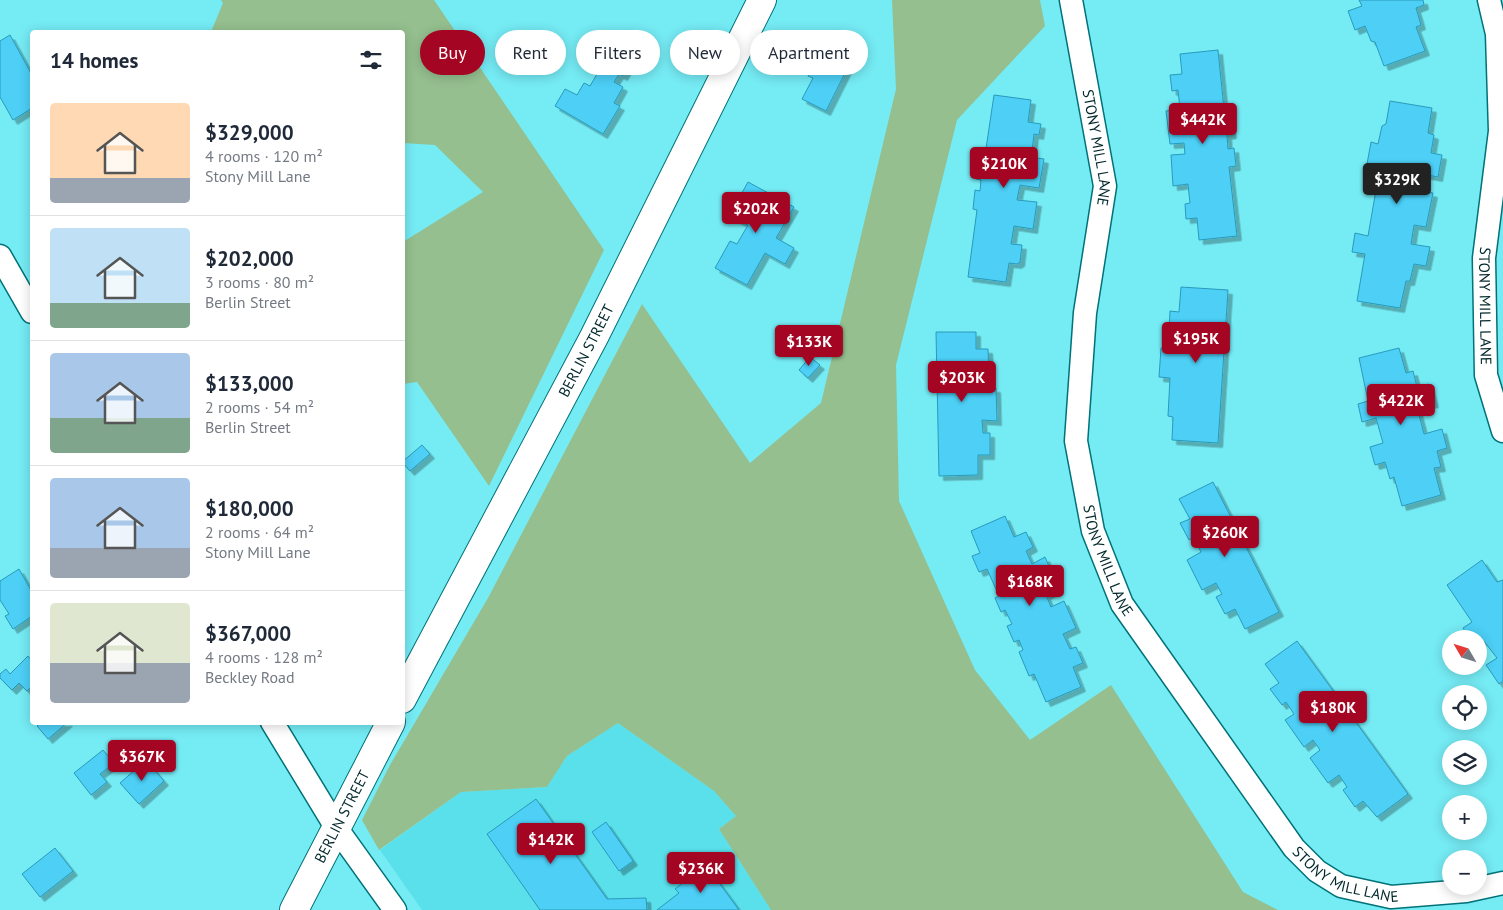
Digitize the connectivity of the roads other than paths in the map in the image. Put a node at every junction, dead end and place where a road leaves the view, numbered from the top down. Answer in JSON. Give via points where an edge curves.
{"nodes":[{"id":1,"x":762,"y":0,"type":"edge"},
{"id":2,"x":1071,"y":0,"type":"edge"},
{"id":3,"x":1489,"y":0,"type":"edge"},
{"id":4,"x":0,"y":256,"type":"edge"},
{"id":5,"x":30,"y":308,"type":"edge"},
{"id":6,"x":1503,"y":431,"type":"edge"},
{"id":7,"x":405,"y":693,"type":"edge"},
{"id":8,"x":274,"y":725,"type":"edge"},
{"id":9,"x":389,"y":725,"type":"edge"},
{"id":10,"x":337,"y":829,"type":"junction"},
{"id":11,"x":1503,"y":884,"type":"edge"},
{"id":12,"x":294,"y":910,"type":"edge"},
{"id":13,"x":395,"y":910,"type":"edge"}],
"edges":[{"from":1,"to":7,"type":"street","name":"BERLIN STREET","via":[[602,321]]},
{"from":2,"to":11,"type":"street","name":"STONY MILL LANE","via":[[1105,186],[1085,313],[1076,441],[1093,531],[1122,604],[1294,848],[1317,871],[1341,886],[1391,897],[1466,891]]},
{"from":3,"to":6,"type":"street","name":"STONY MILL LANE","via":[[1497,34],[1500,131],[1484,258],[1486,375]]},
{"from":4,"to":5,"type":"street"},
{"from":8,"to":10,"type":"street"},
{"from":9,"to":10,"type":"street","name":"BERLIN STREET"},
{"from":10,"to":12,"type":"street","name":"BERLIN STREET"},
{"from":10,"to":13,"type":"street"}]}
